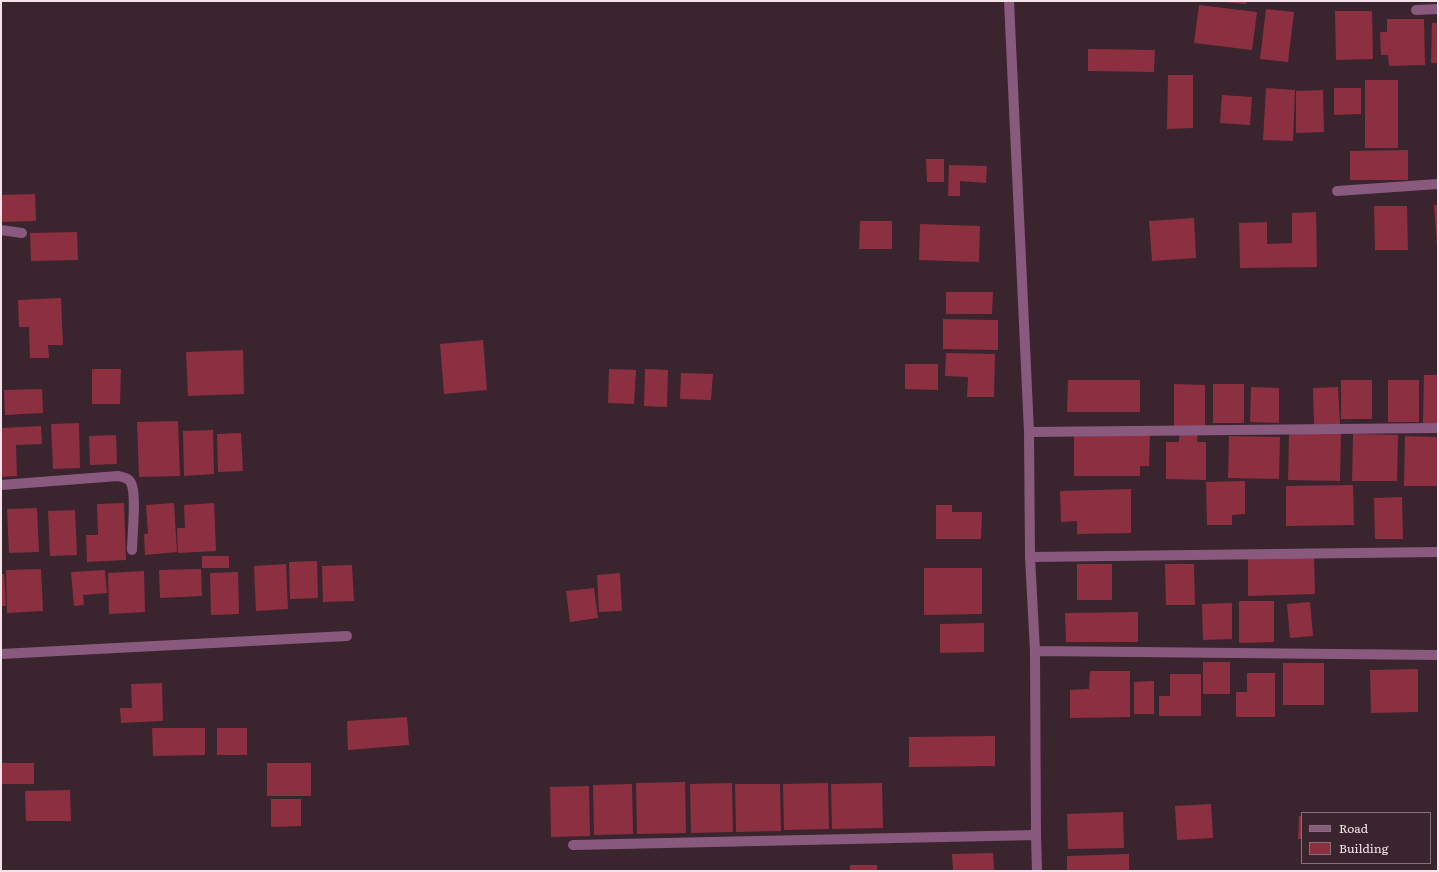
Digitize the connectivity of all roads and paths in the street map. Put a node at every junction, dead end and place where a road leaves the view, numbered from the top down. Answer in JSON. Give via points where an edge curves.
{"nodes":[{"id":1,"x":1009,"y":1,"type":"edge"},
{"id":2,"x":1438,"y":9,"type":"edge"},
{"id":3,"x":1416,"y":10,"type":"dead end"},
{"id":4,"x":1438,"y":184,"type":"edge"},
{"id":5,"x":1337,"y":191,"type":"dead end"},
{"id":6,"x":1,"y":230,"type":"edge"},
{"id":7,"x":22,"y":233,"type":"dead end"},
{"id":8,"x":1438,"y":428,"type":"edge"},
{"id":9,"x":1029,"y":432,"type":"junction"},
{"id":10,"x":1,"y":485,"type":"edge"},
{"id":11,"x":132,"y":550,"type":"dead end"},
{"id":12,"x":1438,"y":552,"type":"edge"},
{"id":13,"x":1030,"y":557,"type":"junction"},
{"id":14,"x":346,"y":636,"type":"dead end"},
{"id":15,"x":1035,"y":651,"type":"junction"},
{"id":16,"x":1,"y":654,"type":"edge"},
{"id":17,"x":1438,"y":655,"type":"edge"},
{"id":18,"x":1036,"y":835,"type":"junction"},
{"id":19,"x":572,"y":845,"type":"dead end"},
{"id":20,"x":1037,"y":871,"type":"edge"}],
"edges":[{"from":1,"to":9,"type":"street"},
{"from":2,"to":3,"type":"street"},
{"from":4,"to":5,"type":"street"},
{"from":6,"to":7,"type":"street"},
{"from":8,"to":9,"type":"street"},
{"from":9,"to":13,"type":"street"},
{"from":10,"to":11,"type":"street","via":[[118,476],[126,478],[131,483],[134,496]]},
{"from":12,"to":13,"type":"street"},
{"from":13,"to":15,"type":"street"},
{"from":14,"to":16,"type":"street"},
{"from":15,"to":17,"type":"street"},
{"from":15,"to":18,"type":"street"},
{"from":18,"to":19,"type":"street"},
{"from":18,"to":20,"type":"street"}]}
